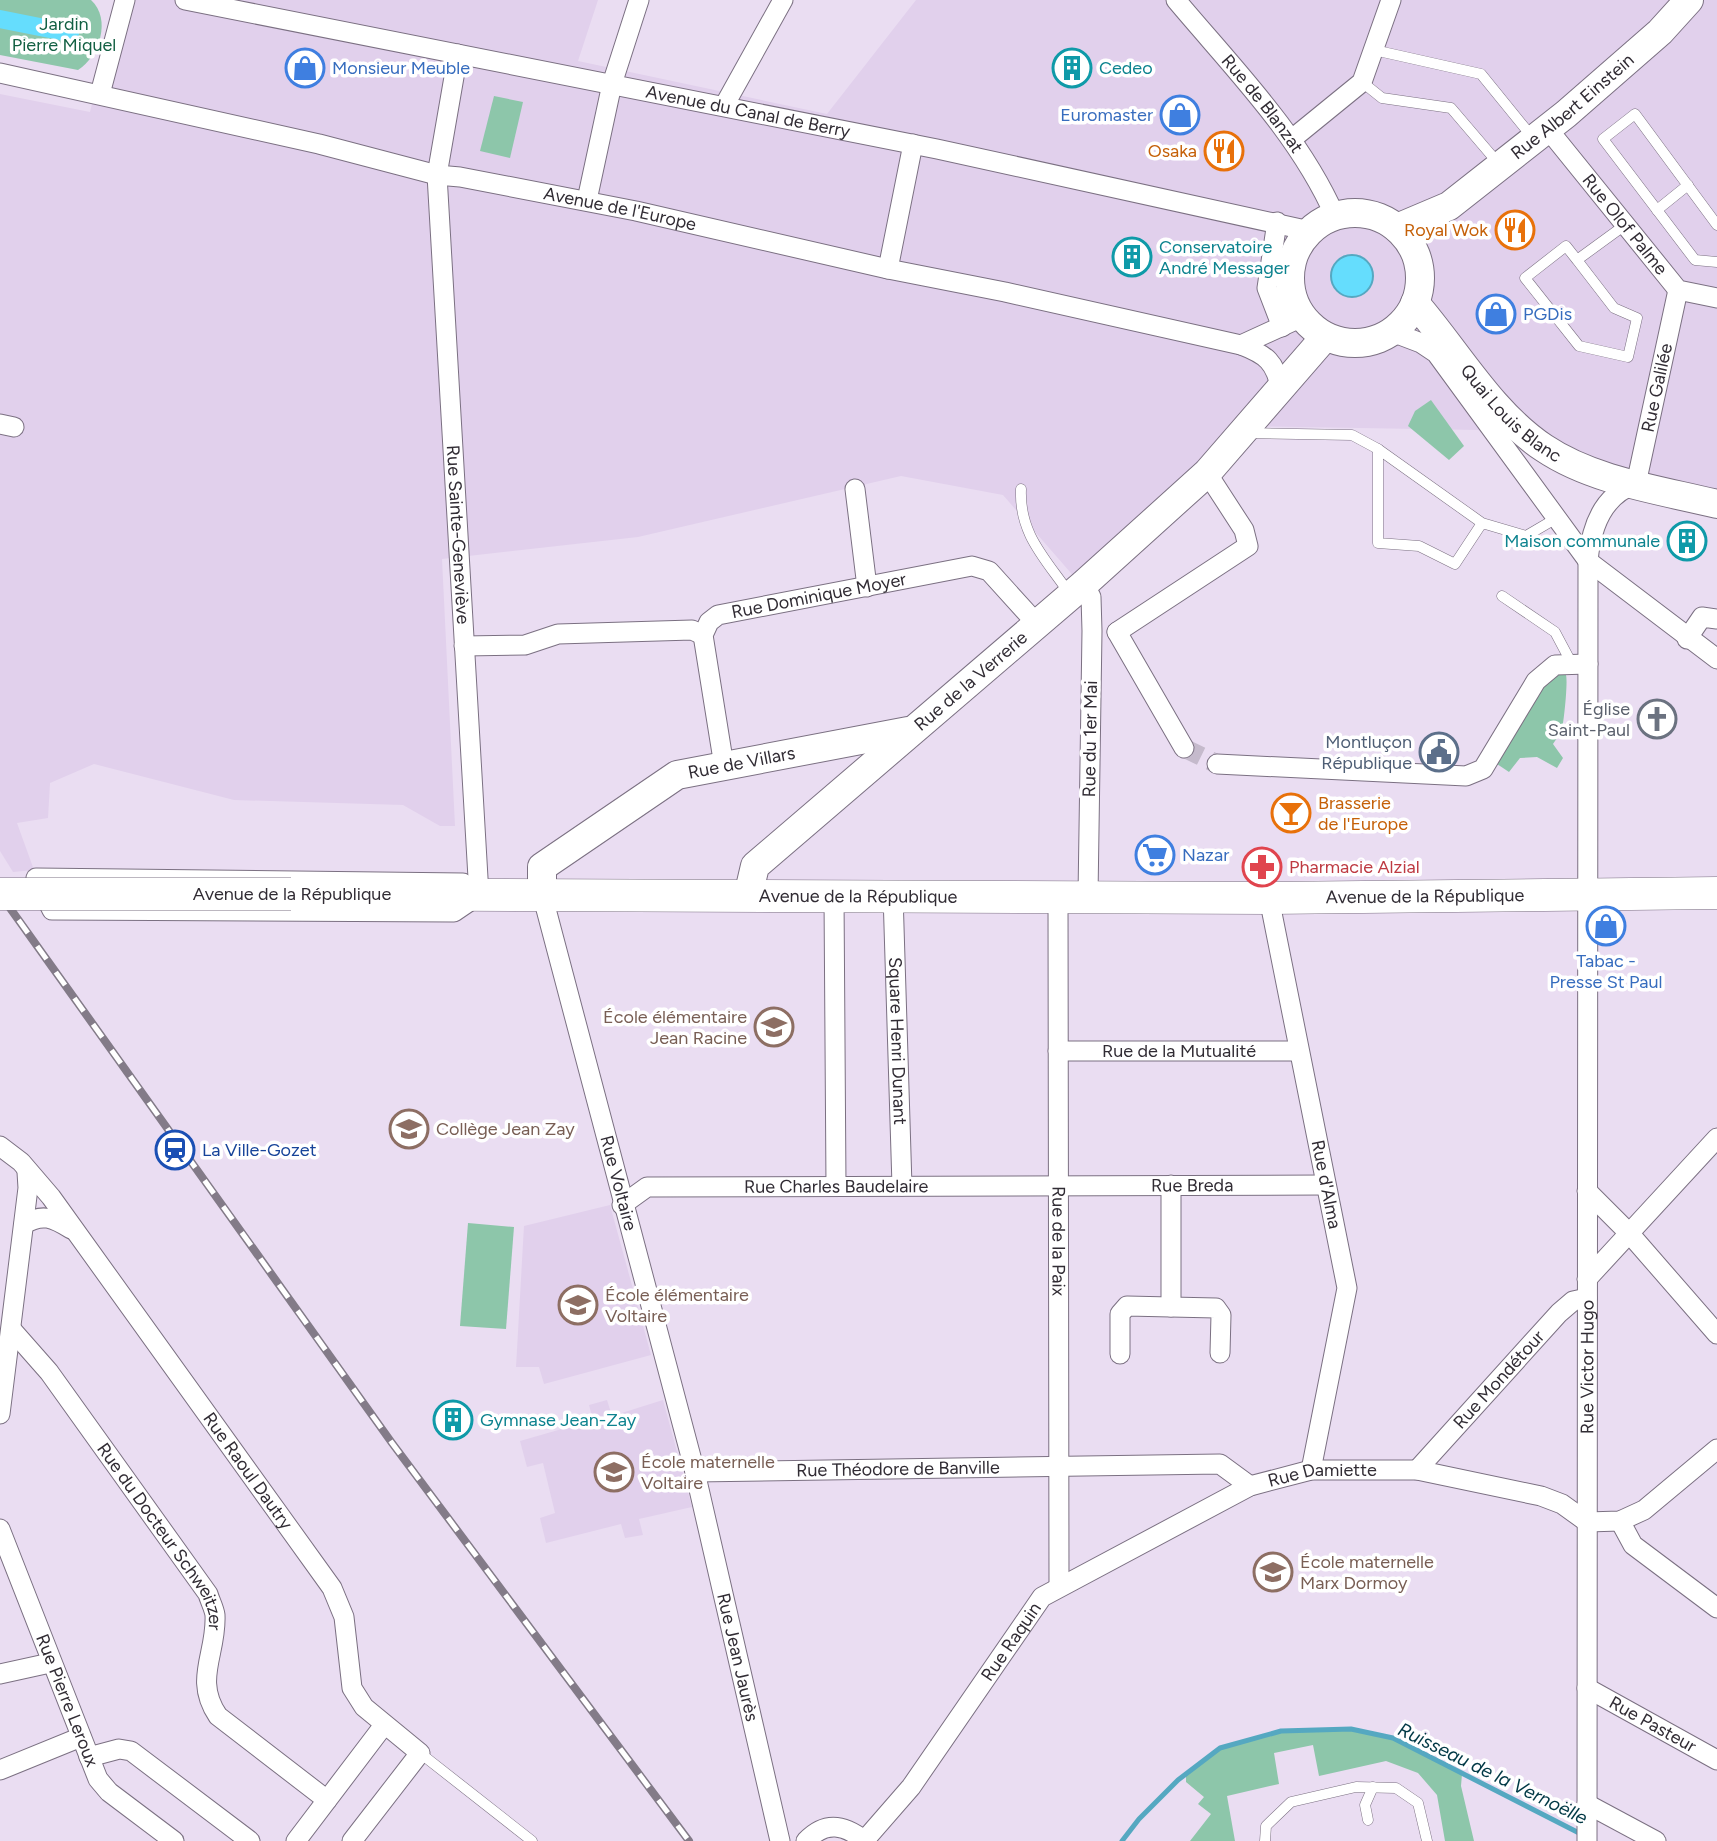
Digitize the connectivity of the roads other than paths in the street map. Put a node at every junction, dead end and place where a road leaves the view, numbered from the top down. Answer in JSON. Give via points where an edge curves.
{"nodes":[{"id":1,"x":125,"y":0,"type":"edge"},
{"id":2,"x":185,"y":0,"type":"edge"},
{"id":3,"x":639,"y":0,"type":"edge"},
{"id":4,"x":783,"y":0,"type":"edge"},
{"id":5,"x":1176,"y":0,"type":"edge"},
{"id":6,"x":1391,"y":0,"type":"edge"},
{"id":7,"x":1689,"y":0,"type":"edge"},
{"id":8,"x":1374,"y":50,"type":"junction"},
{"id":9,"x":458,"y":54,"type":"junction"},
{"id":10,"x":0,"y":73,"type":"edge"},
{"id":11,"x":1362,"y":82,"type":"junction"},
{"id":12,"x":612,"y":84,"type":"junction"},
{"id":13,"x":100,"y":94,"type":"junction"},
{"id":14,"x":724,"y":106,"type":"junction"},
{"id":15,"x":1540,"y":134,"type":"junction"},
{"id":16,"x":1292,"y":139,"type":"junction"},
{"id":17,"x":913,"y":144,"type":"junction"},
{"id":18,"x":1500,"y":165,"type":"junction"},
{"id":19,"x":437,"y":175,"type":"junction"},
{"id":20,"x":1688,"y":185,"type":"junction"},
{"id":21,"x":587,"y":200,"type":"junction"},
{"id":22,"x":1449,"y":205,"type":"junction"},
{"id":23,"x":1657,"y":210,"type":"junction"},
{"id":24,"x":1335,"y":216,"type":"junction"},
{"id":25,"x":1277,"y":222,"type":"junction"},
{"id":26,"x":1625,"y":225,"type":"junction"},
{"id":27,"x":1717,"y":225,"type":"edge"},
{"id":28,"x":1397,"y":228,"type":"junction"},
{"id":29,"x":1310,"y":231,"type":"junction"},
{"id":30,"x":1417,"y":258,"type":"junction"},
{"id":31,"x":1577,"y":260,"type":"junction"},
{"id":32,"x":1717,"y":262,"type":"edge"},
{"id":33,"x":888,"y":269,"type":"junction"},
{"id":34,"x":1678,"y":290,"type":"junction"},
{"id":35,"x":1717,"y":298,"type":"edge"},
{"id":36,"x":1415,"y":303,"type":"junction"},
{"id":37,"x":1292,"y":322,"type":"junction"},
{"id":38,"x":1392,"y":332,"type":"junction"},
{"id":39,"x":1325,"y":337,"type":"junction"},
{"id":40,"x":1241,"y":345,"type":"junction"},
{"id":41,"x":1281,"y":389,"type":"junction"},
{"id":42,"x":1244,"y":433,"type":"junction"},
{"id":43,"x":1378,"y":449,"type":"junction"},
{"id":44,"x":1207,"y":473,"type":"junction"},
{"id":45,"x":1636,"y":484,"type":"junction"},
{"id":46,"x":855,"y":489,"type":"dead end"},
{"id":47,"x":1021,"y":489,"type":"dead end"},
{"id":48,"x":1717,"y":504,"type":"edge"},
{"id":49,"x":1555,"y":519,"type":"junction"},
{"id":50,"x":1482,"y":523,"type":"junction"},
{"id":51,"x":1588,"y":561,"type":"junction"},
{"id":52,"x":867,"y":587,"type":"junction"},
{"id":53,"x":1078,"y":590,"type":"junction"},
{"id":54,"x":1503,"y":596,"type":"dead end"},
{"id":55,"x":1717,"y":619,"type":"edge"},
{"id":56,"x":1037,"y":624,"type":"junction"},
{"id":57,"x":1092,"y":631,"type":"junction"},
{"id":58,"x":1117,"y":632,"type":"junction"},
{"id":59,"x":703,"y":635,"type":"junction"},
{"id":60,"x":1687,"y":639,"type":"junction"},
{"id":61,"x":464,"y":646,"type":"junction"},
{"id":62,"x":1717,"y":659,"type":"edge"},
{"id":63,"x":1580,"y":664,"type":"junction"},
{"id":64,"x":910,"y":731,"type":"junction"},
{"id":65,"x":1184,"y":748,"type":"tunnel mouth"},
{"id":66,"x":1217,"y":764,"type":"tunnel mouth"},
{"id":67,"x":724,"y":766,"type":"junction"},
{"id":68,"x":1587,"y":892,"type":"junction"},
{"id":69,"x":1717,"y":893,"type":"edge"},
{"id":70,"x":0,"y":894,"type":"edge"},
{"id":71,"x":542,"y":894,"type":"junction"},
{"id":72,"x":893,"y":894,"type":"junction"},
{"id":73,"x":478,"y":895,"type":"junction"},
{"id":74,"x":748,"y":896,"type":"junction"},
{"id":75,"x":834,"y":896,"type":"junction"},
{"id":76,"x":1073,"y":896,"type":"junction"},
{"id":77,"x":1269,"y":898,"type":"junction"},
{"id":78,"x":1058,"y":1051,"type":"junction"},
{"id":79,"x":1298,"y":1051,"type":"junction"},
{"id":80,"x":1717,"y":1138,"type":"edge"},
{"id":81,"x":0,"y":1146,"type":"edge"},
{"id":82,"x":27,"y":1172,"type":"junction"},
{"id":83,"x":1171,"y":1185,"type":"junction"},
{"id":84,"x":1325,"y":1185,"type":"junction"},
{"id":85,"x":836,"y":1186,"type":"junction"},
{"id":86,"x":902,"y":1186,"type":"junction"},
{"id":87,"x":1058,"y":1186,"type":"junction"},
{"id":88,"x":1587,"y":1191,"type":"junction"},
{"id":89,"x":622,"y":1205,"type":"junction"},
{"id":90,"x":24,"y":1224,"type":"junction"},
{"id":91,"x":75,"y":1231,"type":"junction"},
{"id":92,"x":1629,"y":1233,"type":"junction"},
{"id":93,"x":1587,"y":1288,"type":"junction"},
{"id":94,"x":1171,"y":1307,"type":"junction"},
{"id":95,"x":12,"y":1329,"type":"junction"},
{"id":96,"x":1717,"y":1334,"type":"edge"},
{"id":97,"x":1220,"y":1353,"type":"dead end"},
{"id":98,"x":1120,"y":1354,"type":"dead end"},
{"id":99,"x":0,"y":1414,"type":"edge"},
{"id":100,"x":1717,"y":1449,"type":"edge"},
{"id":101,"x":1058,"y":1468,"type":"junction"},
{"id":102,"x":1311,"y":1470,"type":"junction"},
{"id":103,"x":1417,"y":1470,"type":"junction"},
{"id":104,"x":695,"y":1472,"type":"junction"},
{"id":105,"x":1250,"y":1486,"type":"junction"},
{"id":106,"x":1620,"y":1521,"type":"junction"},
{"id":107,"x":1587,"y":1522,"type":"junction"},
{"id":108,"x":0,"y":1529,"type":"edge"},
{"id":109,"x":8,"y":1575,"type":"edge"},
{"id":110,"x":1059,"y":1586,"type":"junction"},
{"id":111,"x":1717,"y":1608,"type":"edge"},
{"id":112,"x":50,"y":1663,"type":"junction"},
{"id":113,"x":0,"y":1674,"type":"edge"},
{"id":114,"x":1587,"y":1688,"type":"junction"},
{"id":115,"x":384,"y":1725,"type":"junction"},
{"id":116,"x":81,"y":1737,"type":"junction"},
{"id":117,"x":420,"y":1753,"type":"junction"},
{"id":118,"x":89,"y":1757,"type":"junction"},
{"id":119,"x":1717,"y":1760,"type":"edge"},
{"id":120,"x":0,"y":1770,"type":"edge"},
{"id":121,"x":1373,"y":1787,"type":"junction"},
{"id":122,"x":327,"y":1800,"type":"junction"},
{"id":123,"x":1587,"y":1804,"type":"junction"},
{"id":124,"x":1368,"y":1820,"type":"dead end"},
{"id":125,"x":779,"y":1833,"type":"edge"},
{"id":126,"x":1587,"y":1833,"type":"edge"},
{"id":127,"x":174,"y":1841,"type":"edge"},
{"id":128,"x":250,"y":1841,"type":"edge"},
{"id":129,"x":296,"y":1841,"type":"edge"},
{"id":130,"x":352,"y":1841,"type":"edge"},
{"id":131,"x":532,"y":1841,"type":"edge"},
{"id":132,"x":806,"y":1841,"type":"edge"},
{"id":133,"x":865,"y":1841,"type":"edge"},
{"id":134,"x":1265,"y":1841,"type":"edge"},
{"id":135,"x":1427,"y":1841,"type":"edge"},
{"id":136,"x":1656,"y":1841,"type":"edge"}],
"edges":[{"from":1,"to":13,"type":"street"},
{"from":2,"to":9,"type":"street","name":"Avenue du Canal de Berry"},
{"from":3,"to":12,"type":"street"},
{"from":4,"to":14,"type":"street"},
{"from":5,"to":16,"type":"street","name":"Rue de Blanzat"},
{"from":6,"to":8,"type":"street"},
{"from":7,"to":15,"type":"main road","name":"Rue Albert Einstein","via":[[1660,32]]},
{"from":8,"to":11,"type":"street"},
{"from":8,"to":15,"type":"lane","via":[[1481,74]]},
{"from":9,"to":12,"type":"street","name":"Avenue du Canal de Berry"},
{"from":9,"to":19,"type":"street","name":"Rue Sainte-Geneviève"},
{"from":10,"to":13,"type":"street","name":"Avenue de l'Europe"},
{"from":11,"to":16,"type":"street"},
{"from":11,"to":18,"type":"lane","via":[[1382,98],[1451,108]]},
{"from":12,"to":14,"type":"street","name":"Avenue du Canal de Berry"},
{"from":12,"to":21,"type":"street"},
{"from":13,"to":19,"type":"street","name":"Avenue de l'Europe"},
{"from":14,"to":17,"type":"street","name":"Avenue du Canal de Berry"},
{"from":15,"to":18,"type":"main road","name":"Rue Albert Einstein"},
{"from":15,"to":26,"type":"street","name":"Rue Olof Palme"},
{"from":16,"to":24,"type":"street","name":"Rue de Blanzat","via":[[1320,180]]},
{"from":17,"to":25,"type":"street","name":"Avenue du Canal de Berry"},
{"from":17,"to":33,"type":"street"},
{"from":18,"to":22,"type":"main road","name":"Rue Albert Einstein"},
{"from":19,"to":21,"type":"street","name":"Avenue de l'Europe"},
{"from":19,"to":61,"type":"street","name":"Rue Sainte-Geneviève"},
{"from":20,"to":23,"type":"lane"},
{"from":20,"to":23,"type":"lane","via":[[1635,114],[1603,139]]},
{"from":20,"to":27,"type":"lane"},
{"from":21,"to":33,"type":"street","name":"Avenue de l'Europe"},
{"from":22,"to":28,"type":"main road","name":"Rue Albert Einstein"},
{"from":22,"to":30,"type":"main road","name":"Rue Albert Einstein"},
{"from":23,"to":32,"type":"lane","via":[[1695,260]]},
{"from":24,"to":28,"type":"main road","via":[[1357,213]]},
{"from":24,"to":29,"type":"main road"},
{"from":25,"to":29,"type":"street","name":"Avenue du Canal de Berry"},
{"from":25,"to":37,"type":"street","via":[[1266,288]]},
{"from":26,"to":31,"type":"lane"},
{"from":26,"to":34,"type":"street","name":"Rue Olof Palme"},
{"from":28,"to":30,"type":"main road"},
{"from":29,"to":37,"type":"main road","via":[[1291,263]]},
{"from":30,"to":36,"type":"main road","via":[[1420,288]]},
{"from":31,"to":31,"type":"lane","via":[[1614,308],[1637,318],[1628,357],[1579,346],[1525,278],[1566,246]]},
{"from":33,"to":40,"type":"street","name":"Avenue de l'Europe"},
{"from":34,"to":35,"type":"street","name":"Rue Olof Palme"},
{"from":34,"to":45,"type":"street","name":"Rue Galilée"},
{"from":36,"to":38,"type":"main road"},
{"from":36,"to":45,"type":"main road","name":"Quai Louis Blanc","via":[[1503,412],[1542,447],[1575,465]]},
{"from":37,"to":39,"type":"main road"},
{"from":37,"to":40,"type":"street"},
{"from":38,"to":39,"type":"main road","via":[[1359,344]]},
{"from":38,"to":49,"type":"street","name":"Quai Louis Blanc","via":[[1436,352],[1511,451]]},
{"from":39,"to":41,"type":"main road","name":"Rue de la Verrerie"},
{"from":40,"to":41,"type":"street","name":"Avenue de l'Europe","via":[[1266,355],[1276,368]]},
{"from":41,"to":42,"type":"main road","name":"Rue de la Verrerie"},
{"from":42,"to":43,"type":"lane","via":[[1352,435]]},
{"from":42,"to":44,"type":"main road","name":"Rue de la Verrerie"},
{"from":43,"to":50,"type":"lane"},
{"from":43,"to":50,"type":"lane","via":[[1378,543],[1419,546],[1455,564]]},
{"from":44,"to":53,"type":"main road","name":"Rue de la Verrerie"},
{"from":44,"to":58,"type":"street","via":[[1244,530],[1248,546]]},
{"from":45,"to":48,"type":"main road","name":"Quai Louis Blanc"},
{"from":45,"to":51,"type":"street","via":[[1618,490],[1606,502],[1590,541]]},
{"from":46,"to":52,"type":"street"},
{"from":47,"to":53,"type":"lane","via":[[1020,510],[1027,534]]},
{"from":49,"to":50,"type":"lane","via":[[1526,536]]},
{"from":49,"to":51,"type":"street","name":"Quai Louis Blanc"},
{"from":51,"to":60,"type":"street","name":"Quai Louis Blanc"},
{"from":51,"to":63,"type":"street","name":"Rue Victor Hugo"},
{"from":52,"to":56,"type":"street","name":"Rue Dominique Moyer","via":[[972,566],[989,571]]},
{"from":52,"to":59,"type":"street","name":"Rue Dominique Moyer","via":[[718,615]]},
{"from":53,"to":56,"type":"main road","name":"Rue de la Verrerie"},
{"from":53,"to":57,"type":"street","name":"Rue du 1er Mai","via":[[1091,597]]},
{"from":54,"to":63,"type":"lane","via":[[1555,632]]},
{"from":55,"to":60,"type":"street","via":[[1702,617]]},
{"from":56,"to":64,"type":"main road","name":"Rue de la Verrerie"},
{"from":57,"to":58,"type":"street"},
{"from":57,"to":76,"type":"street","name":"Rue du 1er Mai"},
{"from":58,"to":65,"type":"street"},
{"from":59,"to":61,"type":"street","via":[[692,630],[592,632],[550,636],[525,645]]},
{"from":59,"to":67,"type":"street"},
{"from":60,"to":62,"type":"street","name":"Quai Louis Blanc"},
{"from":61,"to":73,"type":"street","name":"Rue Sainte-Geneviève"},
{"from":63,"to":66,"type":"street","via":[[1555,665],[1536,681],[1483,769],[1466,776]]},
{"from":63,"to":68,"type":"street","name":"Rue Victor Hugo"},
{"from":64,"to":67,"type":"main road","name":"Rue de Villars"},
{"from":64,"to":74,"type":"main road","name":"Rue de la Verrerie","via":[[755,866]]},
{"from":67,"to":71,"type":"main road","name":"Rue de Villars","via":[[677,775],[542,867]]},
{"from":68,"to":69,"type":"main road","name":"Avenue de la République"},
{"from":68,"to":77,"type":"main road","name":"Avenue de la République"},
{"from":68,"to":88,"type":"street","name":"Rue Victor Hugo"},
{"from":70,"to":73,"type":"main road","name":"Avenue de la République","bridge":true},
{"from":71,"to":73,"type":"main road","name":"Avenue de la République"},
{"from":71,"to":74,"type":"main road","name":"Avenue de la République"},
{"from":71,"to":89,"type":"street","name":"Rue Voltaire"},
{"from":72,"to":75,"type":"main road","name":"Avenue de la République"},
{"from":72,"to":76,"type":"main road","name":"Avenue de la République"},
{"from":72,"to":86,"type":"street","name":"Square Henri Dunant"},
{"from":73,"to":73,"type":"street","via":[[463,883],[36,878],[52,910],[454,912]]},
{"from":74,"to":75,"type":"main road","name":"Avenue de la République"},
{"from":75,"to":85,"type":"street"},
{"from":76,"to":77,"type":"main road","name":"Avenue de la République"},
{"from":76,"to":78,"type":"street","name":"Rue de la Paix"},
{"from":77,"to":79,"type":"street","name":"Rue d'Alma"},
{"from":78,"to":79,"type":"street","name":"Rue de la Mutualité"},
{"from":78,"to":87,"type":"street","name":"Rue de la Paix"},
{"from":79,"to":84,"type":"street","name":"Rue d'Alma"},
{"from":80,"to":92,"type":"street","name":"Rue Mondétour"},
{"from":81,"to":82,"type":"street","name":"Rue Raoul Dautry"},
{"from":82,"to":90,"type":"street"},
{"from":82,"to":91,"type":"street","name":"Rue Raoul Dautry"},
{"from":83,"to":84,"type":"street","name":"Rue Breda"},
{"from":83,"to":87,"type":"street","name":"Rue Breda"},
{"from":83,"to":94,"type":"street"},
{"from":84,"to":102,"type":"street","name":"Rue d'Alma","via":[[1347,1288]]},
{"from":85,"to":86,"type":"street","name":"Rue Charles Baudelaire"},
{"from":85,"to":89,"type":"street","name":"Rue Charles Baudelaire","via":[[647,1187]]},
{"from":86,"to":87,"type":"street","name":"Rue Charles Baudelaire"},
{"from":87,"to":101,"type":"street","name":"Rue de la Paix"},
{"from":88,"to":92,"type":"street"},
{"from":88,"to":93,"type":"street","name":"Rue Victor Hugo"},
{"from":89,"to":104,"type":"street","name":"Rue Voltaire"},
{"from":90,"to":91,"type":"street","via":[[47,1216]]},
{"from":90,"to":95,"type":"street"},
{"from":91,"to":115,"type":"street","name":"Rue Raoul Dautry","via":[[332,1588],[344,1617],[352,1688]]},
{"from":92,"to":93,"type":"street","name":"Rue Mondétour"},
{"from":92,"to":96,"type":"street"},
{"from":93,"to":103,"type":"street","name":"Rue Mondétour","via":[[1559,1312]]},
{"from":93,"to":107,"type":"street","name":"Rue Victor Hugo"},
{"from":94,"to":97,"type":"street","via":[[1216,1308],[1221,1315]]},
{"from":94,"to":98,"type":"street","via":[[1127,1306],[1120,1314]]},
{"from":95,"to":99,"type":"street"},
{"from":95,"to":122,"type":"street","name":"Rue du Docteur Schweitzer","via":[[49,1372],[208,1594],[215,1614],[205,1685],[218,1716]]},
{"from":100,"to":106,"type":"street","via":[[1644,1510]]},
{"from":101,"to":104,"type":"street","name":"Rue Théodore de Banville"},
{"from":101,"to":105,"type":"street","name":"Rue Damiette","via":[[1220,1464]]},
{"from":101,"to":110,"type":"street","name":"Rue de la Paix"},
{"from":102,"to":103,"type":"street","name":"Rue Damiette"},
{"from":102,"to":105,"type":"street","name":"Rue Damiette"},
{"from":103,"to":107,"type":"street","name":"Rue Damiette","via":[[1541,1496]]},
{"from":104,"to":125,"type":"street","name":"Rue Jean Jaurès"},
{"from":105,"to":110,"type":"street","name":"Rue Raquin"},
{"from":106,"to":107,"type":"street"},
{"from":106,"to":111,"type":"street","via":[[1633,1545]]},
{"from":107,"to":114,"type":"street","name":"Rue Victor Hugo"},
{"from":108,"to":109,"type":"street","name":"Rue Pierre Leroux"},
{"from":109,"to":112,"type":"street","name":"Rue Pierre Leroux"},
{"from":110,"to":133,"type":"street","name":"Rue Raquin","via":[[1042,1597],[911,1787]]},
{"from":112,"to":113,"type":"street"},
{"from":112,"to":116,"type":"street","name":"Rue Pierre Leroux"},
{"from":114,"to":119,"type":"street","name":"Rue Pasteur"},
{"from":114,"to":123,"type":"street","name":"Rue Victor Hugo"},
{"from":115,"to":117,"type":"street","name":"Rue Raoul Dautry"},
{"from":115,"to":122,"type":"street"},
{"from":116,"to":118,"type":"street","name":"Rue Pierre Leroux"},
{"from":116,"to":120,"type":"street"},
{"from":117,"to":130,"type":"street"},
{"from":117,"to":131,"type":"lane"},
{"from":118,"to":127,"type":"street","name":"Rue Pierre Leroux","via":[[108,1792]]},
{"from":118,"to":128,"type":"street","via":[[118,1749],[131,1751]]},
{"from":121,"to":124,"type":"lane","via":[[1365,1805]]},
{"from":121,"to":134,"type":"lane","via":[[1291,1802],[1266,1825]]},
{"from":121,"to":135,"type":"lane","via":[[1396,1788],[1418,1803]]},
{"from":122,"to":129,"type":"street"},
{"from":123,"to":126,"type":"street","name":"Rue Victor Hugo"},
{"from":123,"to":136,"type":"street"},
{"from":132,"to":133,"type":"street","via":[[831,1826],[844,1826]]}]}
